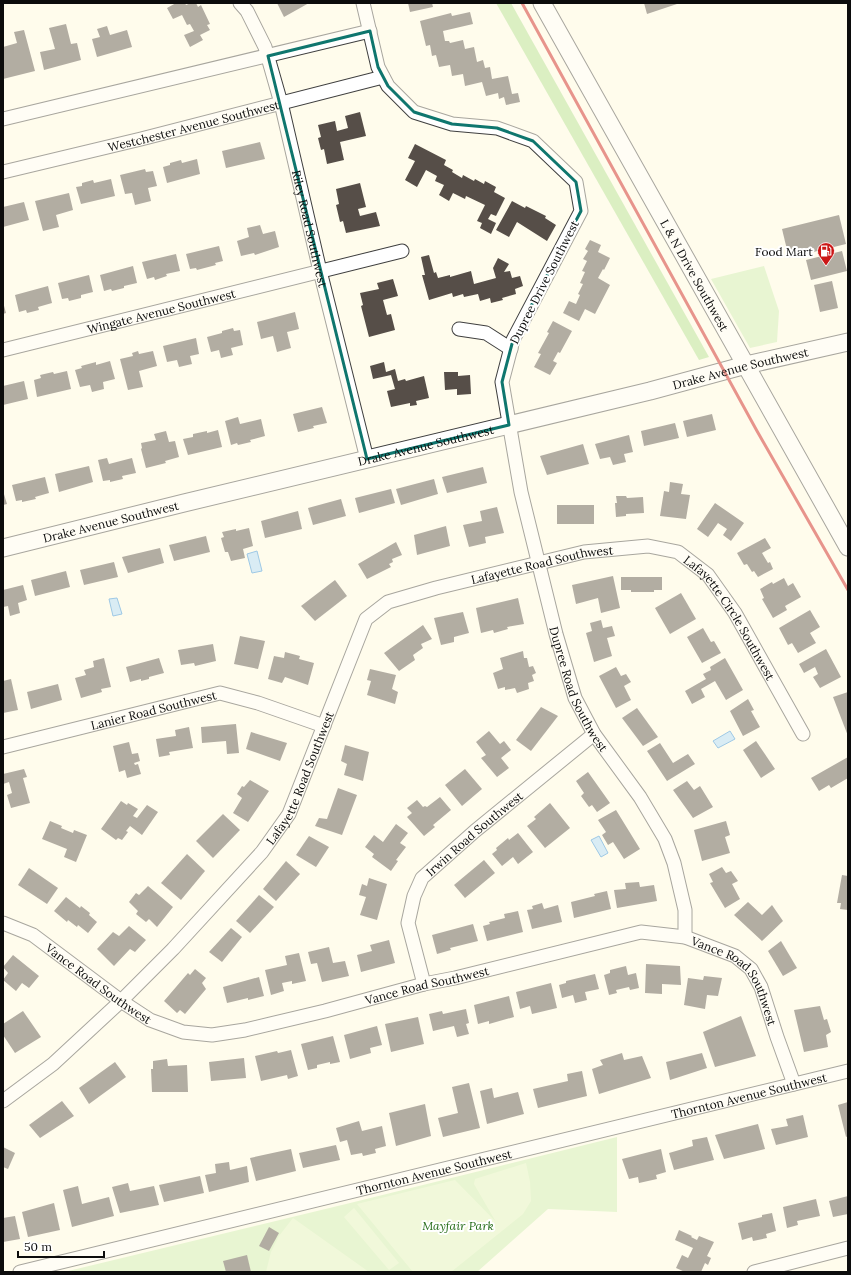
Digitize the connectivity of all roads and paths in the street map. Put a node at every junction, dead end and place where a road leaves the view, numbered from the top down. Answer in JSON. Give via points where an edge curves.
{"nodes":[{"id":1,"x":240,"y":3,"type":"edge"},
{"id":2,"x":364,"y":3,"type":"edge"},
{"id":3,"x":542,"y":3,"type":"edge"},
{"id":4,"x":370,"y":31,"type":"junction"},
{"id":5,"x":268,"y":56,"type":"junction"},
{"id":6,"x":383,"y":77,"type":"junction"},
{"id":7,"x":281,"y":103,"type":"junction"},
{"id":8,"x":3,"y":119,"type":"edge"},
{"id":9,"x":3,"y":172,"type":"edge"},
{"id":10,"x":402,"y":251,"type":"dead end"},
{"id":11,"x":320,"y":271,"type":"junction"},
{"id":12,"x":459,"y":329,"type":"dead end"},
{"id":13,"x":848,"y":342,"type":"edge"},
{"id":14,"x":510,"y":349,"type":"junction"},
{"id":15,"x":3,"y":350,"type":"edge"},
{"id":16,"x":746,"y":366,"type":"junction"},
{"id":17,"x":509,"y":424,"type":"junction"},
{"id":18,"x":367,"y":459,"type":"junction"},
{"id":19,"x":848,"y":547,"type":"edge"},
{"id":20,"x":3,"y":548,"type":"edge"},
{"id":21,"x":624,"y":548,"type":"joint"},
{"id":22,"x":538,"y":563,"type":"junction"},
{"id":23,"x":324,"y":726,"type":"junction"},
{"id":24,"x":594,"y":734,"type":"junction"},
{"id":25,"x":803,"y":734,"type":"dead end"},
{"id":26,"x":3,"y":747,"type":"edge"},
{"id":27,"x":3,"y":923,"type":"edge"},
{"id":28,"x":685,"y":937,"type":"junction"},
{"id":29,"x":424,"y":984,"type":"junction"},
{"id":30,"x":121,"y":1001,"type":"junction"},
{"id":31,"x":848,"y":1071,"type":"edge"},
{"id":32,"x":794,"y":1084,"type":"junction"},
{"id":33,"x":3,"y":1101,"type":"edge"},
{"id":34,"x":848,"y":1248,"type":"edge"},
{"id":35,"x":20,"y":1272,"type":"edge"},
{"id":36,"x":754,"y":1272,"type":"edge"}],
"edges":[{"from":1,"to":5,"type":"street","name":"Riley Road Southwest","via":[[265,46]]},
{"from":2,"to":4,"type":"street","name":"Dupree Drive Southwest"},
{"from":3,"to":16,"type":"street","name":"L & N Drive Southwest"},
{"from":4,"to":5,"type":"street"},
{"from":4,"to":6,"type":"street","name":"Dupree Drive Southwest","via":[[378,67]]},
{"from":5,"to":7,"type":"street","name":"Riley Road Southwest"},
{"from":5,"to":8,"type":"street"},
{"from":6,"to":7,"type":"street","name":"Westchester Avenue Southwest"},
{"from":6,"to":14,"type":"street","name":"Dupree Drive Southwest","via":[[388,86],[414,112],[452,124],[497,128],[533,141],[576,182],[581,211]]},
{"from":7,"to":9,"type":"street","name":"Westchester Avenue Southwest"},
{"from":7,"to":11,"type":"street","name":"Riley Road Southwest"},
{"from":10,"to":11,"type":"street","name":"Wingate Avenue Southwest"},
{"from":11,"to":15,"type":"street","name":"Wingate Avenue Southwest"},
{"from":11,"to":18,"type":"street","name":"Riley Road Southwest"},
{"from":12,"to":14,"type":"street","via":[[486,333]]},
{"from":13,"to":16,"type":"street","name":"Drake Avenue Southwest"},
{"from":14,"to":17,"type":"street","name":"Dupree Drive Southwest","via":[[502,382]]},
{"from":16,"to":17,"type":"street","name":"Drake Avenue Southwest"},
{"from":16,"to":19,"type":"street","name":"L & N Drive Southwest"},
{"from":17,"to":18,"type":"street","name":"Drake Avenue Southwest"},
{"from":17,"to":22,"type":"street","name":"Dupree Road Southwest","via":[[521,492]]},
{"from":18,"to":20,"type":"street","name":"Drake Avenue Southwest"},
{"from":21,"to":22,"type":"street","name":"Lafayette Road Southwest","via":[[584,552]]},
{"from":21,"to":25,"type":"street","name":"Lafayette Circle Southwest","via":[[648,546],[678,552],[708,575],[735,613]]},
{"from":22,"to":23,"type":"street","name":"Lafayette Road Southwest","via":[[436,588],[382,606],[366,619]]},
{"from":22,"to":24,"type":"street","name":"Dupree Road Southwest","via":[[575,698]]},
{"from":23,"to":26,"type":"street","name":"Lanier Road Southwest","via":[[220,693]]},
{"from":23,"to":30,"type":"street","name":"Lafayette Road Southwest","via":[[289,814],[262,852],[173,950]]},
{"from":24,"to":28,"type":"street","name":"Dupree Road Southwest","via":[[640,797],[665,839],[674,862],[685,910]]},
{"from":24,"to":29,"type":"street","name":"Irwin Road Southwest","via":[[475,831],[422,878],[414,896],[408,923]]},
{"from":27,"to":30,"type":"street","name":"Vance Road Southwest","via":[[33,935]]},
{"from":28,"to":29,"type":"street","name":"Vance Road Southwest","via":[[641,932]]},
{"from":28,"to":32,"type":"street","name":"Vance Road Southwest","via":[[735,956],[751,969],[761,987]]},
{"from":29,"to":30,"type":"street","name":"Vance Road Southwest","via":[[325,1011],[212,1035],[183,1032],[150,1020]]},
{"from":30,"to":33,"type":"street","name":"Lafayette Road Southwest","via":[[53,1064]]},
{"from":31,"to":32,"type":"street","name":"Thornton Avenue Southwest"},
{"from":32,"to":35,"type":"street","name":"Thornton Avenue Southwest"},
{"from":34,"to":36,"type":"street"}]}
